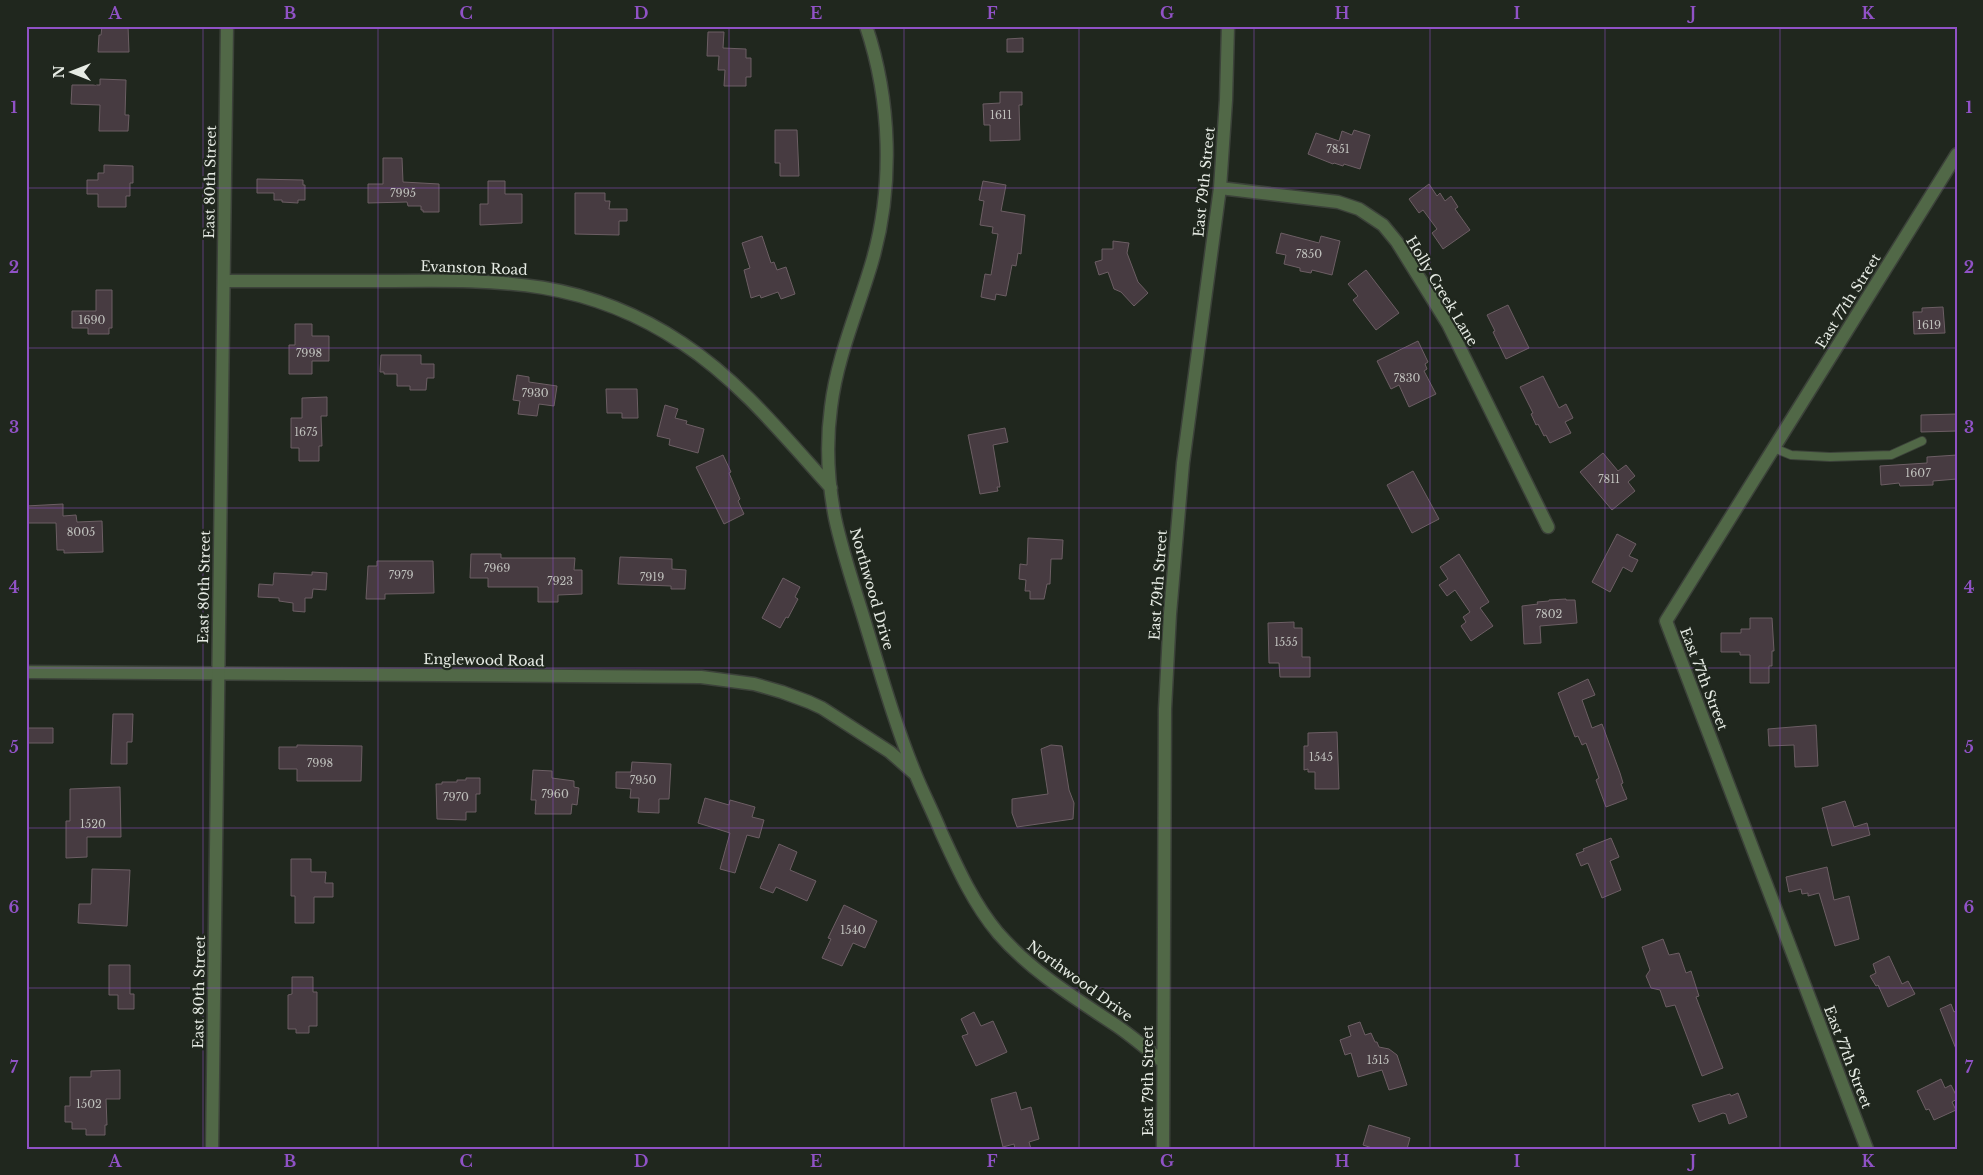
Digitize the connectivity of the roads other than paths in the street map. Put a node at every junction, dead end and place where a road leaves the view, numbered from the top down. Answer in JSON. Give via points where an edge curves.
{"nodes":[{"id":1,"x":227,"y":26,"type":"edge"},
{"id":2,"x":866,"y":26,"type":"edge"},
{"id":3,"x":1228,"y":26,"type":"edge"},
{"id":4,"x":1957,"y":154,"type":"edge"},
{"id":5,"x":1953,"y":168,"type":"edge"},
{"id":6,"x":1220,"y":188,"type":"junction"},
{"id":7,"x":224,"y":281,"type":"junction"},
{"id":8,"x":1922,"y":441,"type":"dead end"},
{"id":9,"x":1774,"y":448,"type":"junction"},
{"id":10,"x":831,"y":488,"type":"junction"},
{"id":11,"x":1548,"y":527,"type":"dead end"},
{"id":12,"x":26,"y":672,"type":"edge"},
{"id":13,"x":217,"y":672,"type":"junction"},
{"id":14,"x":915,"y":774,"type":"junction"},
{"id":15,"x":1163,"y":1062,"type":"junction"},
{"id":16,"x":212,"y":1149,"type":"edge"},
{"id":17,"x":1162,"y":1149,"type":"edge"},
{"id":18,"x":1867,"y":1149,"type":"edge"}],
"edges":[{"from":1,"to":7,"type":"street","name":"East 80th Street"},
{"from":2,"to":10,"type":"street","name":"Northwood Drive","via":[[883,101],[886,181],[876,248],[834,386],[829,429]]},
{"from":3,"to":6,"type":"street","name":"East 79th Street"},
{"from":4,"to":5,"type":"street","name":"East 77th Street"},
{"from":5,"to":9,"type":"street","name":"East 77th Street"},
{"from":6,"to":11,"type":"street","name":"Holly Creek Lane","via":[[1338,202],[1359,209],[1383,226],[1397,242],[1448,324]]},
{"from":6,"to":15,"type":"street","name":"East 79th Street","via":[[1183,463],[1170,614],[1165,709]]},
{"from":7,"to":10,"type":"street","name":"Evanston Road","via":[[485,280],[545,287],[590,298],[647,322],[692,350],[766,416]]},
{"from":7,"to":13,"type":"street","name":"East 80th Street"},
{"from":8,"to":9,"type":"lane","via":[[1891,455],[1791,455]]},
{"from":9,"to":18,"type":"street","name":"East 77th Street","via":[[1666,621]]},
{"from":10,"to":14,"type":"street","name":"Northwood Drive","via":[[835,518],[850,574]]},
{"from":12,"to":13,"type":"street","name":"Englewood Road"},
{"from":13,"to":14,"type":"street","name":"Englewood Road","via":[[701,677],[733,680],[782,692],[818,706],[890,752]]},
{"from":13,"to":16,"type":"street","name":"East 80th Street"},
{"from":14,"to":15,"type":"street","name":"Northwood Drive","via":[[960,873],[984,916],[1012,949]]},
{"from":15,"to":17,"type":"street","name":"East 79th Street"}]}
